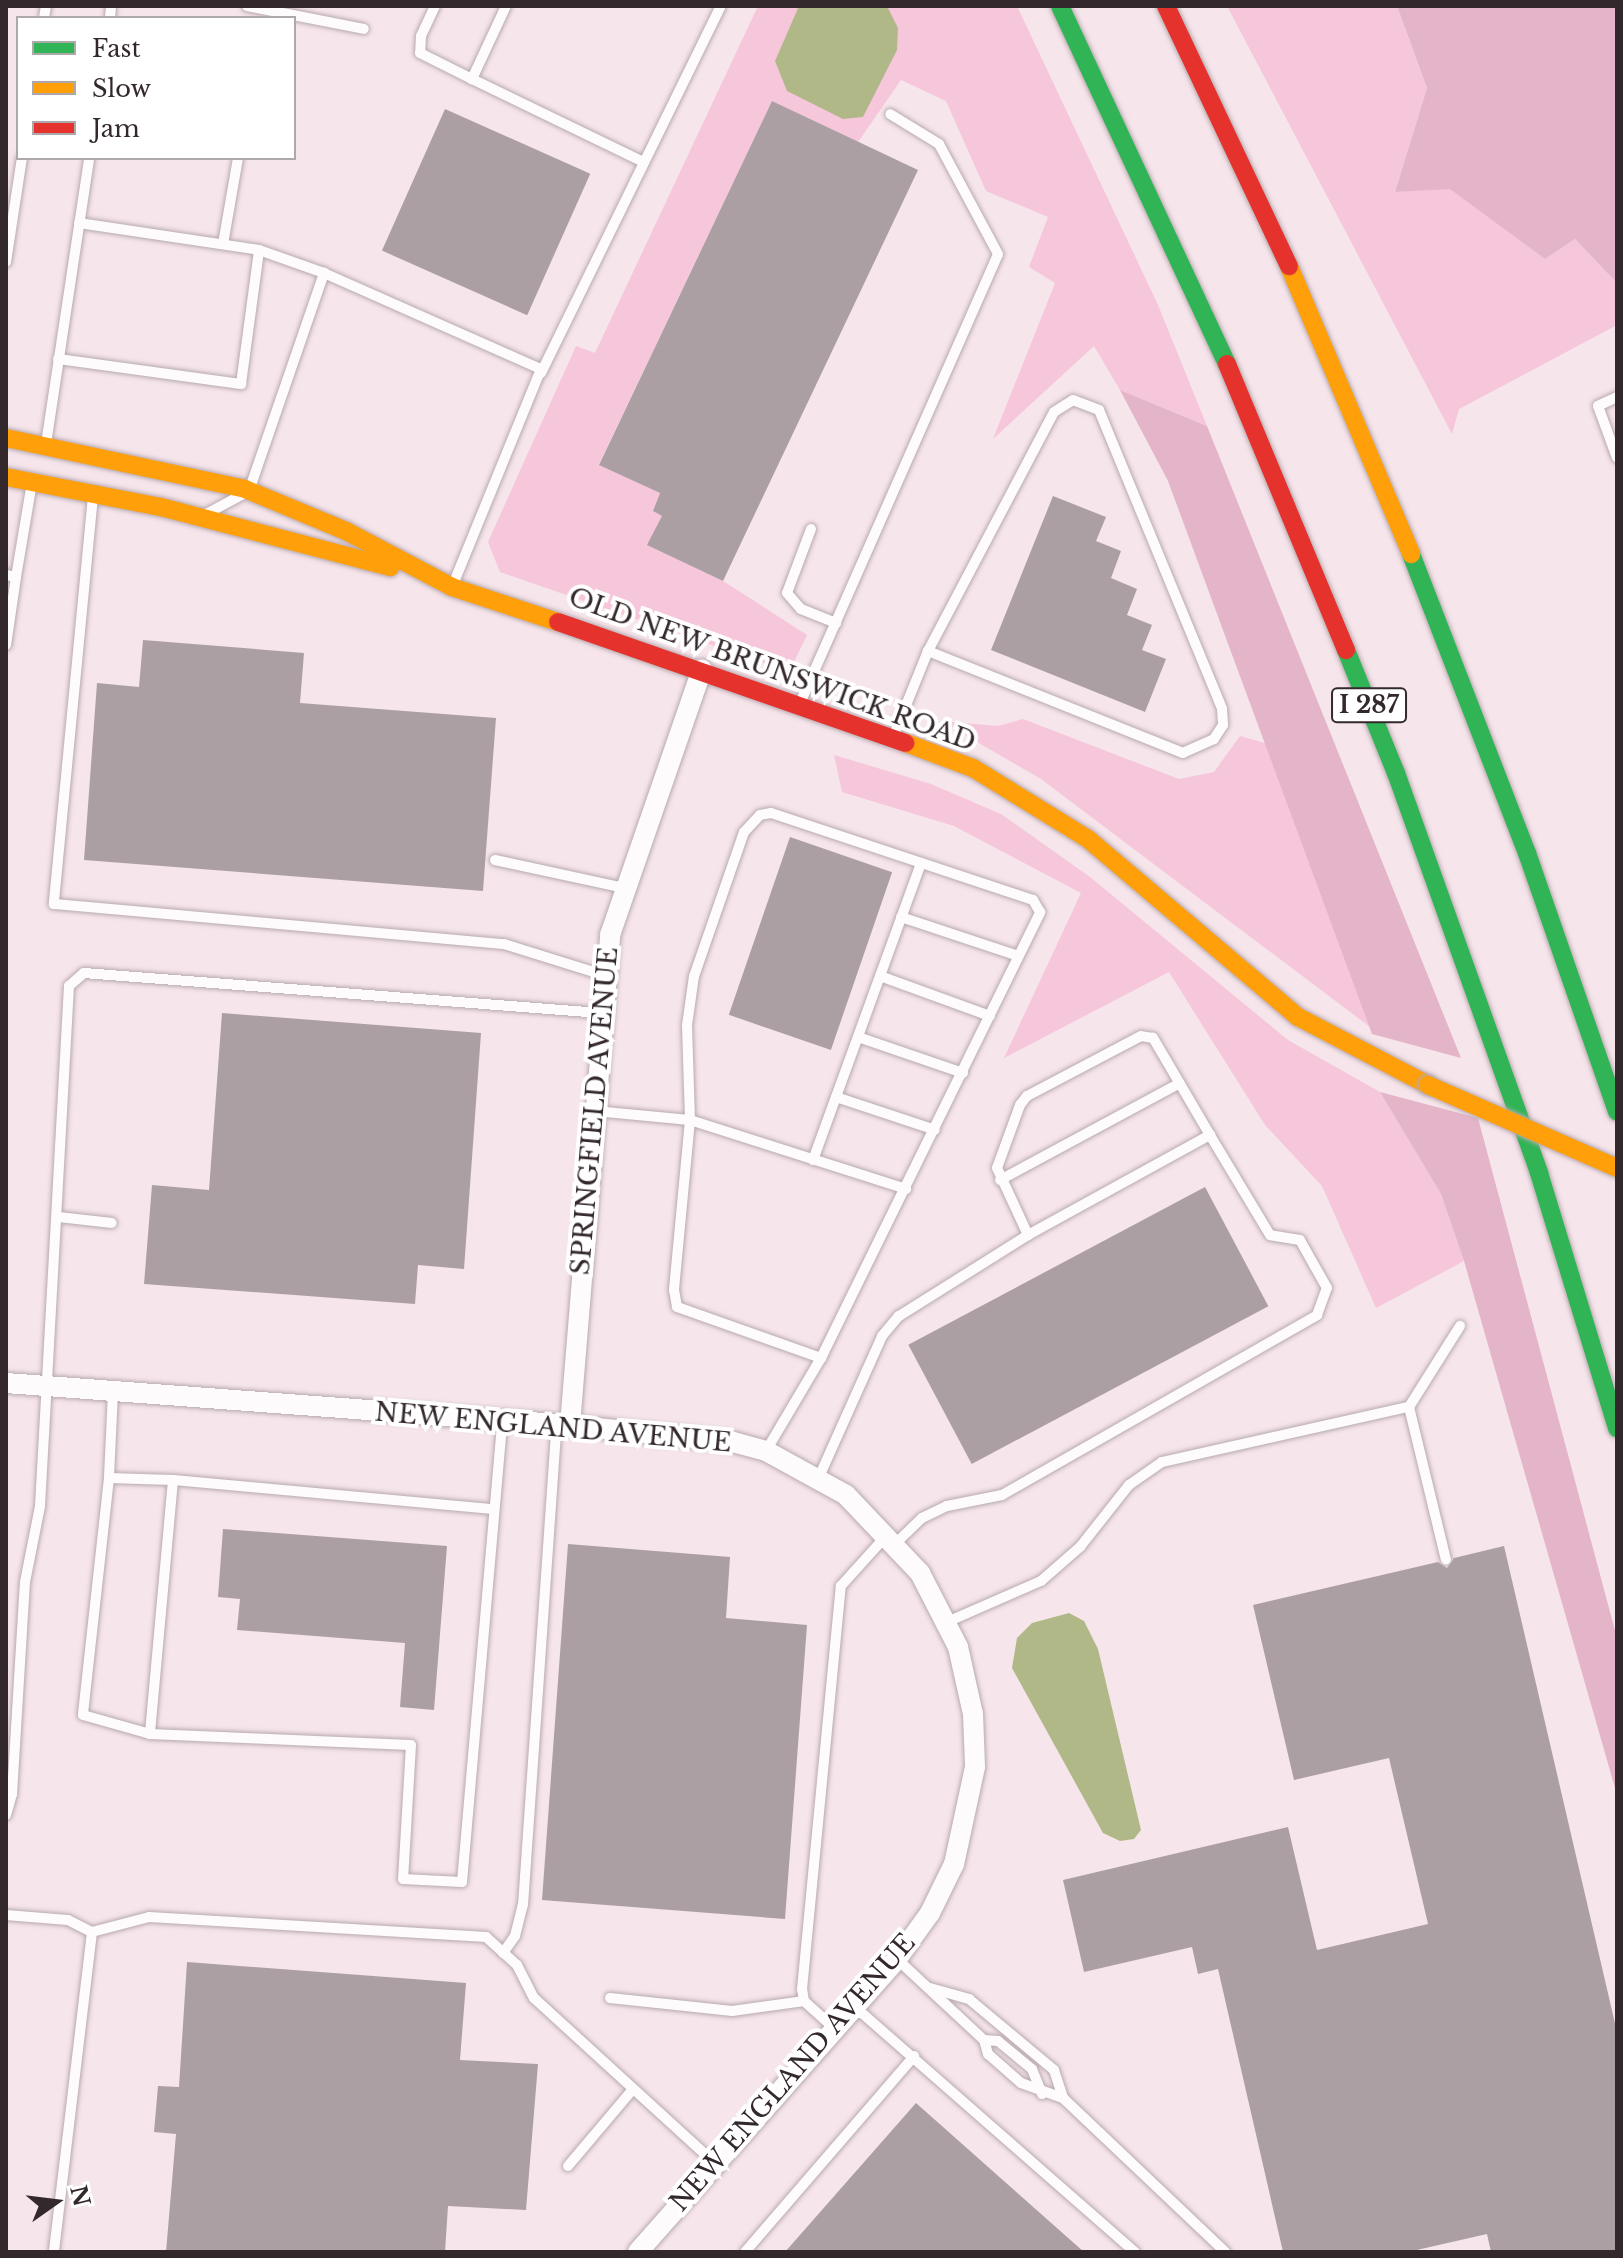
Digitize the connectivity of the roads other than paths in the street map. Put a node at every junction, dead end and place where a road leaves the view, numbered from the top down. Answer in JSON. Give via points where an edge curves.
{"nodes":[{"id":1,"x":247,"y":6,"type":"edge"},
{"id":2,"x":435,"y":6,"type":"edge"},
{"id":3,"x":506,"y":6,"type":"edge"},
{"id":4,"x":721,"y":6,"type":"edge"},
{"id":5,"x":1060,"y":6,"type":"edge"},
{"id":6,"x":1166,"y":6,"type":"edge"},
{"id":7,"x":264,"y":11,"type":"edge"},
{"id":8,"x":292,"y":16,"type":"edge"},
{"id":9,"x":296,"y":17,"type":"edge"},
{"id":10,"x":364,"y":29,"type":"dead end"},
{"id":11,"x":472,"y":79,"type":"junction"},
{"id":12,"x":890,"y":114,"type":"dead end"},
{"id":13,"x":22,"y":160,"type":"edge"},
{"id":14,"x":89,"y":160,"type":"edge"},
{"id":15,"x":238,"y":160,"type":"edge"},
{"id":16,"x":644,"y":162,"type":"junction"},
{"id":17,"x":79,"y":223,"type":"junction"},
{"id":18,"x":223,"y":244,"type":"junction"},
{"id":19,"x":259,"y":250,"type":"junction"},
{"id":20,"x":6,"y":262,"type":"edge"},
{"id":21,"x":324,"y":273,"type":"junction"},
{"id":22,"x":58,"y":359,"type":"junction"},
{"id":23,"x":536,"y":382,"type":"junction"},
{"id":24,"x":1617,"y":397,"type":"edge"},
{"id":25,"x":6,"y":438,"type":"edge"},
{"id":26,"x":45,"y":446,"type":"junction"},
{"id":27,"x":1617,"y":458,"type":"edge"},
{"id":28,"x":6,"y":477,"type":"edge"},
{"id":29,"x":33,"y":482,"type":"junction"},
{"id":30,"x":249,"y":491,"type":"junction"},
{"id":31,"x":93,"y":494,"type":"junction"},
{"id":32,"x":198,"y":518,"type":"junction"},
{"id":33,"x":811,"y":529,"type":"dead end"},
{"id":34,"x":422,"y":574,"type":"junction"},
{"id":35,"x":11,"y":576,"type":"edge"},
{"id":36,"x":452,"y":587,"type":"junction"},
{"id":37,"x":836,"y":623,"type":"junction"},
{"id":38,"x":6,"y":645,"type":"edge"},
{"id":39,"x":928,"y":651,"type":"junction"},
{"id":40,"x":702,"y":669,"type":"junction"},
{"id":41,"x":800,"y":703,"type":"junction"},
{"id":42,"x":894,"y":737,"type":"junction"},
{"id":43,"x":495,"y":860,"type":"dead end"},
{"id":44,"x":921,"y":863,"type":"junction"},
{"id":45,"x":625,"y":888,"type":"junction"},
{"id":46,"x":901,"y":917,"type":"junction"},
{"id":47,"x":1018,"y":956,"type":"junction"},
{"id":48,"x":603,"y":975,"type":"junction"},
{"id":49,"x":880,"y":976,"type":"junction"},
{"id":50,"x":600,"y":1013,"type":"junction"},
{"id":51,"x":990,"y":1016,"type":"junction"},
{"id":52,"x":858,"y":1037,"type":"junction"},
{"id":53,"x":963,"y":1073,"type":"junction"},
{"id":54,"x":1180,"y":1083,"type":"junction"},
{"id":55,"x":836,"y":1097,"type":"junction"},
{"id":56,"x":593,"y":1111,"type":"junction"},
{"id":57,"x":1617,"y":1112,"type":"edge"},
{"id":58,"x":690,"y":1120,"type":"junction"},
{"id":59,"x":935,"y":1130,"type":"junction"},
{"id":60,"x":1210,"y":1135,"type":"junction"},
{"id":61,"x":813,"y":1160,"type":"junction"},
{"id":62,"x":1617,"y":1168,"type":"edge"},
{"id":63,"x":1000,"y":1180,"type":"junction"},
{"id":64,"x":906,"y":1189,"type":"junction"},
{"id":65,"x":59,"y":1217,"type":"junction"},
{"id":66,"x":112,"y":1223,"type":"dead end"},
{"id":67,"x":1028,"y":1235,"type":"junction"},
{"id":68,"x":1460,"y":1326,"type":"dead end"},
{"id":69,"x":821,"y":1358,"type":"junction"},
{"id":70,"x":6,"y":1383,"type":"edge"},
{"id":71,"x":46,"y":1386,"type":"junction"},
{"id":72,"x":113,"y":1392,"type":"junction"},
{"id":73,"x":1409,"y":1407,"type":"junction"},
{"id":74,"x":502,"y":1421,"type":"junction"},
{"id":75,"x":564,"y":1424,"type":"junction"},
{"id":76,"x":1617,"y":1428,"type":"edge"},
{"id":77,"x":766,"y":1451,"type":"junction"},
{"id":78,"x":819,"y":1477,"type":"junction"},
{"id":79,"x":109,"y":1478,"type":"junction"},
{"id":80,"x":173,"y":1480,"type":"junction"},
{"id":81,"x":494,"y":1509,"type":"junction"},
{"id":82,"x":892,"y":1539,"type":"junction"},
{"id":83,"x":1446,"y":1560,"type":"dead end"},
{"id":84,"x":947,"y":1622,"type":"junction"},
{"id":85,"x":150,"y":1734,"type":"junction"},
{"id":86,"x":6,"y":1815,"type":"edge"},
{"id":87,"x":6,"y":1915,"type":"edge"},
{"id":88,"x":92,"y":1932,"type":"junction"},
{"id":89,"x":503,"y":1953,"type":"junction"},
{"id":90,"x":897,"y":1959,"type":"junction"},
{"id":91,"x":930,"y":1988,"type":"junction"},
{"id":92,"x":610,"y":1998,"type":"dead end"},
{"id":93,"x":804,"y":2001,"type":"junction"},
{"id":94,"x":855,"y":2007,"type":"junction"},
{"id":95,"x":834,"y":2028,"type":"junction"},
{"id":96,"x":984,"y":2040,"type":"junction"},
{"id":97,"x":914,"y":2056,"type":"junction"},
{"id":98,"x":633,"y":2089,"type":"junction"},
{"id":99,"x":1042,"y":2094,"type":"junction"},
{"id":100,"x":1063,"y":2098,"type":"junction"},
{"id":101,"x":715,"y":2163,"type":"junction"},
{"id":102,"x":568,"y":2166,"type":"dead end"},
{"id":103,"x":54,"y":2252,"type":"edge"},
{"id":104,"x":638,"y":2252,"type":"edge"},
{"id":105,"x":745,"y":2252,"type":"edge"},
{"id":106,"x":1135,"y":2252,"type":"edge"},
{"id":107,"x":1225,"y":2252,"type":"edge"}],
"edges":[{"from":1,"to":7,"type":"lane"},
{"from":2,"to":11,"type":"lane","via":[[421,36],[420,53]]},
{"from":3,"to":11,"type":"lane"},
{"from":4,"to":16,"type":"lane"},
{"from":5,"to":76,"type":"main road","number":"I 287","via":[[1251,416],[1385,745],[1539,1173]]},
{"from":6,"to":57,"type":"main road","via":[[1281,248],[1405,539],[1527,853]]},
{"from":7,"to":8,"type":"lane"},
{"from":9,"to":10,"type":"lane"},
{"from":11,"to":16,"type":"lane"},
{"from":12,"to":37,"type":"lane","via":[[939,144],[998,254]]},
{"from":13,"to":20,"type":"lane"},
{"from":14,"to":17,"type":"lane"},
{"from":15,"to":18,"type":"lane"},
{"from":16,"to":23,"type":"lane"},
{"from":17,"to":18,"type":"lane"},
{"from":17,"to":22,"type":"lane"},
{"from":18,"to":19,"type":"lane"},
{"from":19,"to":21,"type":"lane"},
{"from":19,"to":22,"type":"lane","via":[[241,384]]},
{"from":21,"to":23,"type":"lane","via":[[541,369]]},
{"from":21,"to":30,"type":"lane"},
{"from":22,"to":26,"type":"lane"},
{"from":23,"to":36,"type":"lane"},
{"from":24,"to":27,"type":"lane","via":[[1598,406]]},
{"from":25,"to":26,"type":"main road","name":"OLD NEW BRUNSWICK ROAD"},
{"from":26,"to":30,"type":"main road","name":"OLD NEW BRUNSWICK ROAD"},
{"from":28,"to":29,"type":"main road","name":"OLD NEW BRUNSWICK ROAD"},
{"from":29,"to":31,"type":"main road","name":"OLD NEW BRUNSWICK ROAD"},
{"from":29,"to":35,"type":"lane"},
{"from":30,"to":32,"type":"lane"},
{"from":30,"to":34,"type":"main road","name":"OLD NEW BRUNSWICK ROAD","via":[[346,531]]},
{"from":31,"to":32,"type":"main road","name":"OLD NEW BRUNSWICK ROAD"},
{"from":31,"to":48,"type":"lane","via":[[54,904],[504,944]]},
{"from":32,"to":34,"type":"main road","name":"OLD NEW BRUNSWICK ROAD"},
{"from":33,"to":37,"type":"lane","via":[[787,593],[801,609]]},
{"from":34,"to":36,"type":"main road","name":"OLD NEW BRUNSWICK ROAD"},
{"from":35,"to":38,"type":"lane"},
{"from":36,"to":40,"type":"main road","name":"OLD NEW BRUNSWICK ROAD"},
{"from":37,"to":41,"type":"lane"},
{"from":39,"to":39,"type":"lane","via":[[1054,412],[1073,400],[1087,402],[1099,410],[1222,709],[1223,725],[1214,739],[1183,753]]},
{"from":39,"to":42,"type":"lane"},
{"from":40,"to":41,"type":"main road","name":"OLD NEW BRUNSWICK ROAD"},
{"from":40,"to":45,"type":"street","name":"SPRINGFIELD AVENUE"},
{"from":41,"to":42,"type":"main road","name":"OLD NEW BRUNSWICK ROAD"},
{"from":42,"to":62,"type":"main road","name":"OLD NEW BRUNSWICK ROAD","bridge":true,"via":[[973,768],[1088,839],[1298,1017],[1428,1085]]},
{"from":43,"to":45,"type":"lane"},
{"from":44,"to":46,"type":"lane"},
{"from":44,"to":47,"type":"lane","via":[[1038,905],[1040,912]]},
{"from":44,"to":58,"type":"lane","via":[[771,813],[760,815],[744,832],[694,976],[687,1025]]},
{"from":45,"to":48,"type":"street","name":"SPRINGFIELD AVENUE"},
{"from":46,"to":47,"type":"lane"},
{"from":46,"to":49,"type":"lane"},
{"from":47,"to":51,"type":"lane"},
{"from":48,"to":50,"type":"street","name":"SPRINGFIELD AVENUE"},
{"from":49,"to":51,"type":"lane"},
{"from":49,"to":52,"type":"lane"},
{"from":50,"to":56,"type":"street","name":"SPRINGFIELD AVENUE"},
{"from":50,"to":65,"type":"lane","via":[[84,973],[69,986]]},
{"from":51,"to":53,"type":"lane"},
{"from":52,"to":53,"type":"lane"},
{"from":52,"to":55,"type":"lane"},
{"from":53,"to":59,"type":"lane"},
{"from":54,"to":60,"type":"lane"},
{"from":54,"to":63,"type":"lane"},
{"from":54,"to":63,"type":"lane","via":[[1147,1035],[1039,1090],[1020,1105],[998,1155]]},
{"from":55,"to":59,"type":"lane"},
{"from":55,"to":61,"type":"lane"},
{"from":56,"to":58,"type":"lane"},
{"from":56,"to":75,"type":"street","name":"SPRINGFIELD AVENUE"},
{"from":58,"to":61,"type":"lane"},
{"from":58,"to":69,"type":"lane","via":[[674,1290],[677,1307]]},
{"from":59,"to":64,"type":"lane"},
{"from":60,"to":67,"type":"lane"},
{"from":60,"to":82,"type":"lane","via":[[1270,1235],[1300,1240],[1327,1288],[1317,1315],[1002,1495],[922,1518]]},
{"from":61,"to":64,"type":"lane"},
{"from":63,"to":67,"type":"lane"},
{"from":64,"to":69,"type":"lane"},
{"from":65,"to":66,"type":"lane"},
{"from":65,"to":71,"type":"lane"},
{"from":67,"to":78,"type":"lane","via":[[899,1316],[882,1336]]},
{"from":68,"to":73,"type":"lane"},
{"from":69,"to":77,"type":"lane"},
{"from":70,"to":71,"type":"street","name":"NEW ENGLAND AVENUE"},
{"from":71,"to":72,"type":"street","name":"NEW ENGLAND AVENUE"},
{"from":71,"to":86,"type":"lane","via":[[40,1506],[25,1582],[12,1794]]},
{"from":72,"to":74,"type":"street","name":"NEW ENGLAND AVENUE"},
{"from":72,"to":79,"type":"lane"},
{"from":73,"to":83,"type":"lane"},
{"from":73,"to":84,"type":"lane","via":[[1162,1462],[1129,1485],[1080,1547],[1041,1581]]},
{"from":74,"to":75,"type":"street","name":"NEW ENGLAND AVENUE"},
{"from":74,"to":81,"type":"lane"},
{"from":75,"to":77,"type":"street","name":"NEW ENGLAND AVENUE","via":[[733,1442]]},
{"from":75,"to":89,"type":"lane","via":[[523,1905],[515,1936]]},
{"from":77,"to":78,"type":"street","name":"NEW ENGLAND AVENUE"},
{"from":78,"to":82,"type":"street","name":"NEW ENGLAND AVENUE"},
{"from":79,"to":80,"type":"lane"},
{"from":79,"to":85,"type":"lane","via":[[83,1715]]},
{"from":80,"to":81,"type":"lane"},
{"from":80,"to":85,"type":"lane"},
{"from":81,"to":85,"type":"lane","via":[[462,1882],[403,1879],[411,1745]]},
{"from":82,"to":84,"type":"street","name":"NEW ENGLAND AVENUE","via":[[920,1573]]},
{"from":82,"to":93,"type":"lane","via":[[841,1586]]},
{"from":84,"to":90,"type":"street","name":"NEW ENGLAND AVENUE","via":[[973,1714],[972,1784],[954,1864],[930,1913]]},
{"from":87,"to":88,"type":"lane","via":[[68,1920]]},
{"from":88,"to":89,"type":"lane","via":[[149,1917],[486,1937]]},
{"from":88,"to":103,"type":"lane"},
{"from":89,"to":98,"type":"lane","via":[[517,1965],[534,1998]]},
{"from":90,"to":91,"type":"lane"},
{"from":90,"to":94,"type":"street","name":"NEW ENGLAND AVENUE"},
{"from":91,"to":96,"type":"lane"},
{"from":91,"to":100,"type":"lane","via":[[969,1999],[1009,2031],[1054,2070]]},
{"from":92,"to":93,"type":"lane","via":[[732,2011]]},
{"from":93,"to":95,"type":"lane"},
{"from":94,"to":95,"type":"street","name":"NEW ENGLAND AVENUE"},
{"from":94,"to":97,"type":"lane"},
{"from":95,"to":101,"type":"street","name":"NEW ENGLAND AVENUE"},
{"from":96,"to":99,"type":"lane","via":[[988,2054]]},
{"from":96,"to":99,"type":"lane","via":[[998,2041],[1032,2069]]},
{"from":97,"to":105,"type":"lane"},
{"from":97,"to":106,"type":"lane"},
{"from":98,"to":101,"type":"lane"},
{"from":98,"to":102,"type":"lane"},
{"from":99,"to":100,"type":"lane"},
{"from":100,"to":107,"type":"lane"},
{"from":101,"to":104,"type":"street","name":"NEW ENGLAND AVENUE"}]}
